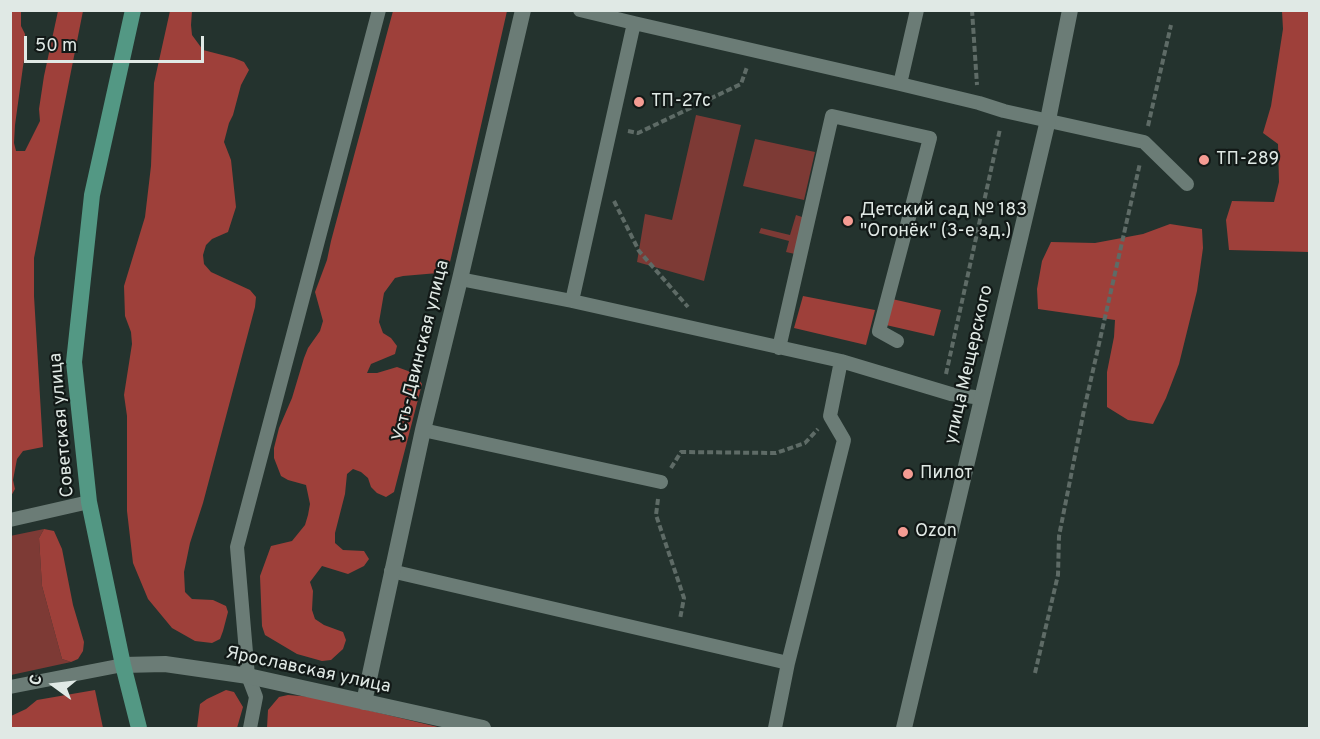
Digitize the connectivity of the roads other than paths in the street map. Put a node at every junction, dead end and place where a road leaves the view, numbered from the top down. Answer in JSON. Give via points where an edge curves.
{"nodes":[{"id":1,"x":133,"y":10,"type":"edge"},
{"id":2,"x":379,"y":10,"type":"edge"},
{"id":3,"x":523,"y":10,"type":"edge"},
{"id":4,"x":580,"y":10,"type":"edge"},
{"id":5,"x":917,"y":10,"type":"edge"},
{"id":6,"x":1070,"y":10,"type":"edge"},
{"id":7,"x":634,"y":23,"type":"junction"},
{"id":8,"x":900,"y":84,"type":"junction"},
{"id":9,"x":1048,"y":120,"type":"junction"},
{"id":10,"x":1187,"y":184,"type":"dead end"},
{"id":11,"x":460,"y":279,"type":"junction"},
{"id":12,"x":572,"y":301,"type":"junction"},
{"id":13,"x":897,"y":341,"type":"dead end"},
{"id":14,"x":779,"y":348,"type":"junction"},
{"id":15,"x":841,"y":361,"type":"junction"},
{"id":16,"x":982,"y":398,"type":"junction"},
{"id":17,"x":423,"y":430,"type":"junction"},
{"id":18,"x":661,"y":482,"type":"road end"},
{"id":19,"x":89,"y":502,"type":"junction"},
{"id":20,"x":10,"y":520,"type":"edge"},
{"id":21,"x":391,"y":571,"type":"junction"},
{"id":22,"x":789,"y":663,"type":"junction"},
{"id":23,"x":123,"y":665,"type":"junction"},
{"id":24,"x":248,"y":676,"type":"junction"},
{"id":25,"x":10,"y":687,"type":"edge"},
{"id":26,"x":364,"y":702,"type":"junction"},
{"id":27,"x":140,"y":729,"type":"edge"},
{"id":28,"x":250,"y":729,"type":"edge"},
{"id":29,"x":483,"y":729,"type":"edge"},
{"id":30,"x":775,"y":729,"type":"edge"},
{"id":31,"x":904,"y":729,"type":"edge"}],
"edges":[{"from":1,"to":19,"type":"main road","name":"Советская улица","via":[[92,195],[74,362]]},
{"from":2,"to":24,"type":"lane","via":[[237,547]]},
{"from":3,"to":11,"type":"street","name":"Усть-Двинская улица"},
{"from":4,"to":7,"type":"lane"},
{"from":5,"to":8,"type":"lane"},
{"from":6,"to":9,"type":"street","name":"улица Мещерского"},
{"from":7,"to":8,"type":"lane"},
{"from":7,"to":12,"type":"lane"},
{"from":8,"to":9,"type":"lane"},
{"from":9,"to":10,"type":"lane","via":[[1144,142]]},
{"from":9,"to":16,"type":"street","name":"улица Мещерского"},
{"from":11,"to":12,"type":"lane"},
{"from":11,"to":17,"type":"street","name":"Усть-Двинская улица"},
{"from":12,"to":14,"type":"lane"},
{"from":13,"to":14,"type":"lane","via":[[879,331],[930,138],[832,116]]},
{"from":14,"to":15,"type":"lane"},
{"from":15,"to":16,"type":"lane","via":[[942,392]]},
{"from":15,"to":22,"type":"lane","via":[[830,416],[844,440]]},
{"from":16,"to":31,"type":"street","name":"улица Мещерского"},
{"from":17,"to":18,"type":"lane"},
{"from":17,"to":21,"type":"street","name":"Усть-Двинская улица"},
{"from":19,"to":20,"type":"lane"},
{"from":19,"to":23,"type":"main road","name":"Советская улица"},
{"from":21,"to":22,"type":"lane"},
{"from":21,"to":26,"type":"street","name":"Усть-Двинская улица"},
{"from":22,"to":30,"type":"lane"},
{"from":23,"to":24,"type":"street","name":"Ярославская улица","via":[[165,664]]},
{"from":23,"to":25,"type":"lane"},
{"from":23,"to":27,"type":"main road","name":"Советская улица"},
{"from":24,"to":26,"type":"street","name":"Ярославская улица"},
{"from":24,"to":28,"type":"lane","via":[[256,697]]},
{"from":26,"to":29,"type":"street","name":"Ярославская улица"}]}
